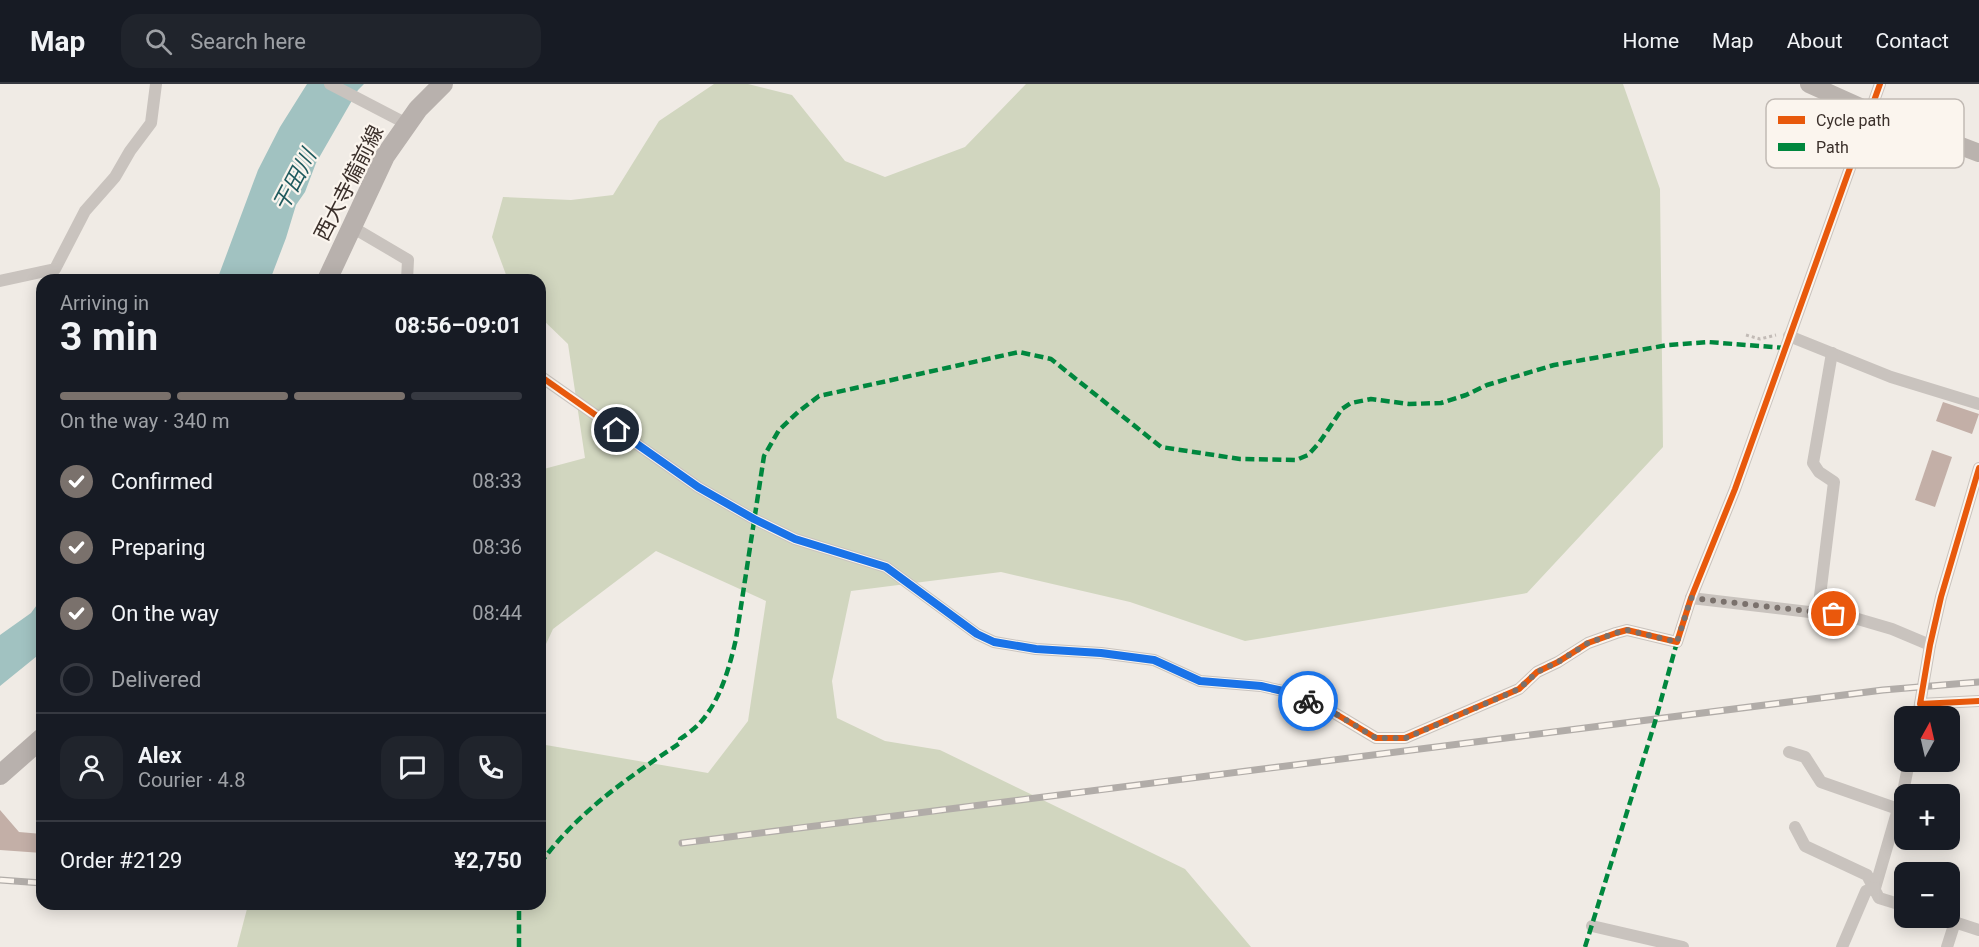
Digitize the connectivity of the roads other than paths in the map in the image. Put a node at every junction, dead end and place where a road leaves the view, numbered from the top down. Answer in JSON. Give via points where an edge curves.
{"nodes":[{"id":1,"x":156,"y":84,"type":"edge"},
{"id":2,"x":330,"y":84,"type":"edge"},
{"id":3,"x":442,"y":84,"type":"edge"},
{"id":4,"x":1809,"y":84,"type":"edge"},
{"id":5,"x":1880,"y":84,"type":"edge"},
{"id":6,"x":1842,"y":99,"type":"edge"},
{"id":7,"x":1874,"y":99,"type":"edge"},
{"id":8,"x":407,"y":124,"type":"junction"},
{"id":9,"x":1964,"y":147,"type":"edge"},
{"id":10,"x":1979,"y":153,"type":"edge"},
{"id":11,"x":1849,"y":168,"type":"edge"},
{"id":12,"x":352,"y":227,"type":"junction"},
{"id":13,"x":330,"y":274,"type":"edge"},
{"id":14,"x":407,"y":274,"type":"edge"},
{"id":15,"x":0,"y":281,"type":"edge"},
{"id":16,"x":1789,"y":336,"type":"junction"},
{"id":17,"x":1832,"y":353,"type":"junction"},
{"id":18,"x":546,"y":380,"type":"edge"},
{"id":19,"x":1979,"y":404,"type":"edge"},
{"id":20,"x":1979,"y":468,"type":"edge"},
{"id":21,"x":1691,"y":598,"type":"junction"},
{"id":22,"x":1818,"y":612,"type":"junction"},
{"id":23,"x":1930,"y":645,"type":"junction"},
{"id":24,"x":1979,"y":701,"type":"edge"},
{"id":25,"x":1920,"y":706,"type":"edge"},
{"id":26,"x":1949,"y":706,"type":"edge"},
{"id":27,"x":36,"y":743,"type":"edge"},
{"id":28,"x":1789,"y":752,"type":"dead end"},
{"id":29,"x":20,"y":757,"type":"junction"},
{"id":30,"x":0,"y":767,"type":"edge"},
{"id":31,"x":0,"y":775,"type":"edge"},
{"id":32,"x":1894,"y":808,"type":"edge"},
{"id":33,"x":1894,"y":823,"type":"edge"},
{"id":34,"x":1795,"y":827,"type":"dead end"},
{"id":35,"x":1875,"y":888,"type":"junction"},
{"id":36,"x":1894,"y":903,"type":"edge"},
{"id":37,"x":1960,"y":924,"type":"edge"},
{"id":38,"x":1592,"y":926,"type":"dead end"},
{"id":39,"x":1953,"y":928,"type":"edge"},
{"id":40,"x":1979,"y":930,"type":"edge"},
{"id":41,"x":1683,"y":947,"type":"edge"},
{"id":42,"x":1842,"y":947,"type":"edge"},
{"id":43,"x":1947,"y":947,"type":"edge"}],
"edges":[{"from":1,"to":15,"type":"street","via":[[152,123],[86,211],[55,270]]},
{"from":2,"to":8,"type":"street"},
{"from":3,"to":8,"type":"main road","name":"西大寺備前線"},
{"from":4,"to":6,"type":"main road"},
{"from":5,"to":7,"type":"street"},
{"from":8,"to":12,"type":"main road","name":"西大寺備前線","via":[[385,156]]},
{"from":9,"to":10,"type":"main road"},
{"from":11,"to":16,"type":"street"},
{"from":12,"to":13,"type":"main road","name":"西大寺備前線"},
{"from":12,"to":14,"type":"street","via":[[408,260]]},
{"from":16,"to":17,"type":"street"},
{"from":16,"to":21,"type":"street","via":[[1735,489]]},
{"from":17,"to":19,"type":"street","via":[[1891,377]]},
{"from":17,"to":22,"type":"street","via":[[1813,463],[1834,482]]},
{"from":18,"to":21,"type":"street","via":[[698,487],[795,539],[886,567],[977,634],[994,642],[1154,660],[1200,681],[1283,691],[1326,708],[1376,738],[1406,738],[1519,689],[1537,672],[1588,643],[1616,633],[1627,630],[1677,642]]},
{"from":20,"to":23,"type":"street"},
{"from":21,"to":22,"type":"street"},
{"from":22,"to":23,"type":"street","via":[[1892,629]]},
{"from":23,"to":25,"type":"street"},
{"from":24,"to":26,"type":"street"},
{"from":27,"to":29,"type":"main road"},
{"from":28,"to":32,"type":"street","via":[[1805,757],[1821,782]]},
{"from":29,"to":30,"type":"street"},
{"from":29,"to":31,"type":"main road"},
{"from":33,"to":35,"type":"street"},
{"from":34,"to":35,"type":"street","via":[[1805,846],[1867,875]]},
{"from":35,"to":36,"type":"street","via":[[1879,898]]},
{"from":35,"to":42,"type":"street","via":[[1866,891]]},
{"from":37,"to":40,"type":"street"},
{"from":38,"to":41,"type":"street"},
{"from":39,"to":43,"type":"street"}]}
